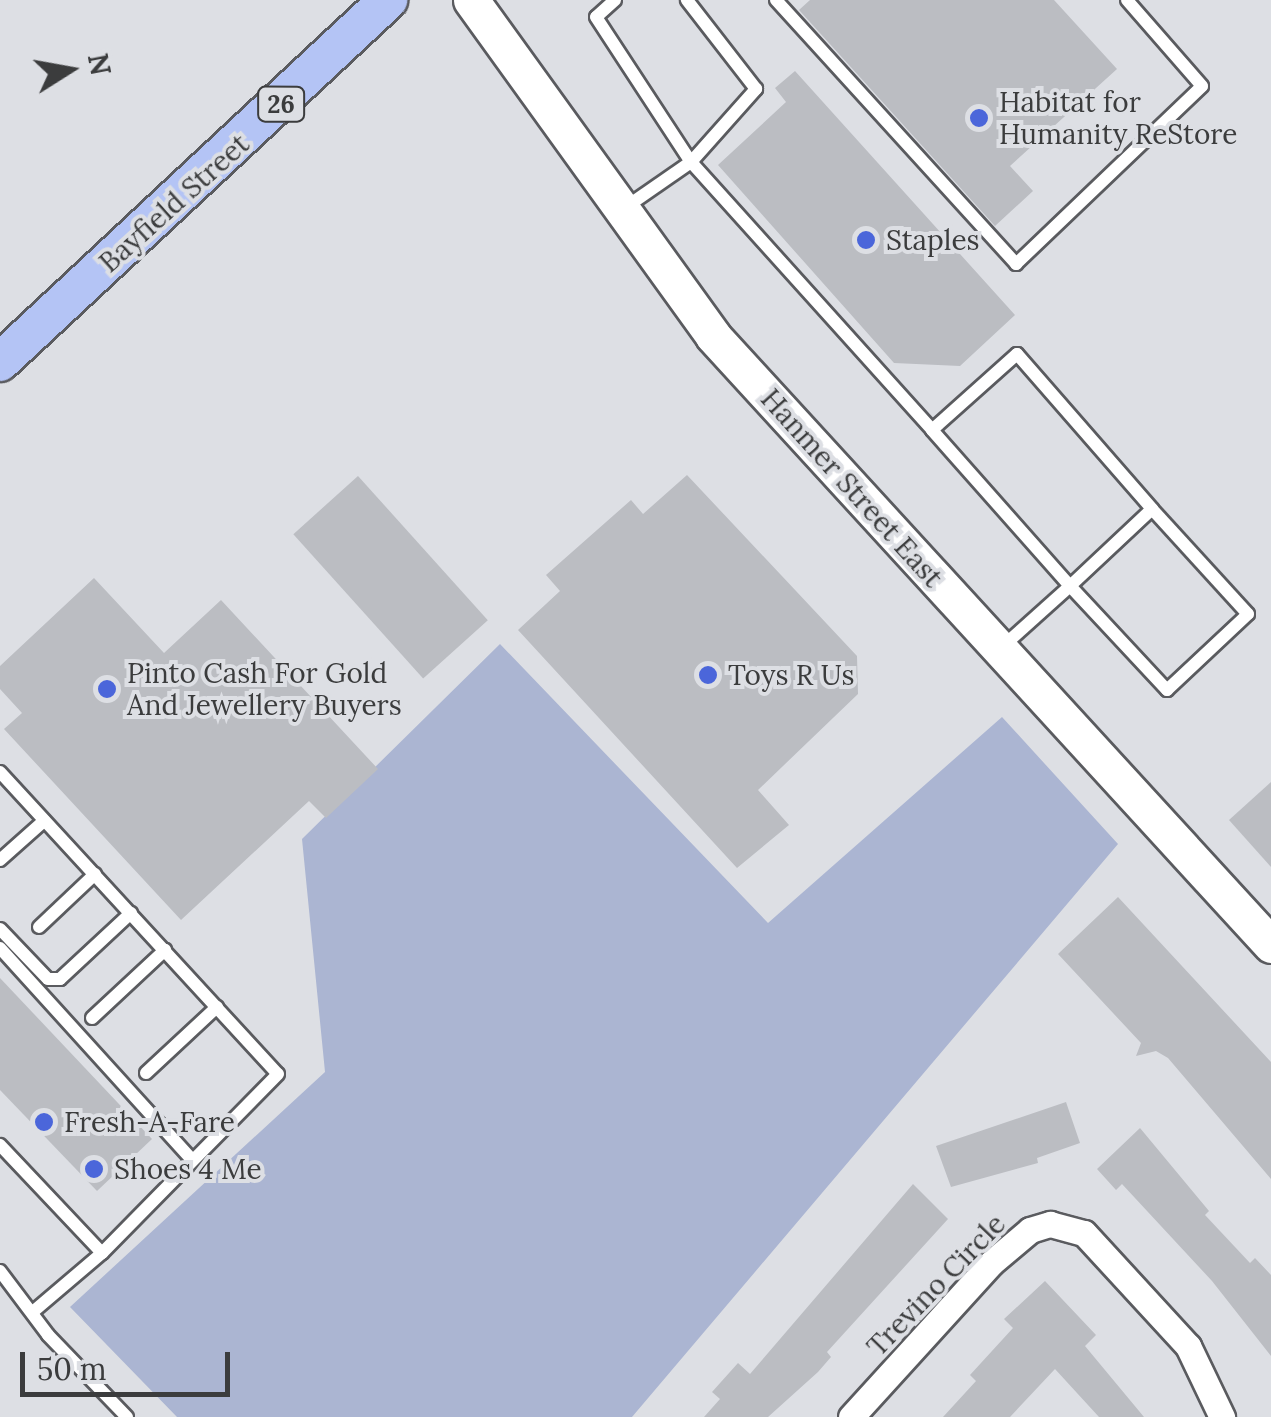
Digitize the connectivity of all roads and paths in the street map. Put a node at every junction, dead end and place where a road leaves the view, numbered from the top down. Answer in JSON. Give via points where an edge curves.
{"nodes":[{"id":1,"x":388,"y":0,"type":"edge"},
{"id":2,"x":471,"y":0,"type":"edge"},
{"id":3,"x":615,"y":0,"type":"edge"},
{"id":4,"x":687,"y":0,"type":"edge"},
{"id":5,"x":776,"y":0,"type":"edge"},
{"id":6,"x":1127,"y":0,"type":"edge"},
{"id":7,"x":691,"y":162,"type":"junction"},
{"id":8,"x":620,"y":211,"type":"junction"},
{"id":9,"x":0,"y":362,"type":"edge"},
{"id":10,"x":932,"y":430,"type":"junction"},
{"id":11,"x":1152,"y":509,"type":"junction"},
{"id":12,"x":1070,"y":586,"type":"junction"},
{"id":13,"x":999,"y":650,"type":"junction"},
{"id":14,"x":1,"y":774,"type":"edge"},
{"id":15,"x":44,"y":821,"type":"junction"},
{"id":16,"x":0,"y":860,"type":"edge"},
{"id":17,"x":95,"y":874,"type":"junction"},
{"id":18,"x":131,"y":913,"type":"junction"},
{"id":19,"x":39,"y":927,"type":"dead end"},
{"id":20,"x":0,"y":928,"type":"edge"},
{"id":21,"x":1271,"y":944,"type":"edge"},
{"id":22,"x":0,"y":948,"type":"edge"},
{"id":23,"x":164,"y":950,"type":"junction"},
{"id":24,"x":217,"y":1006,"type":"junction"},
{"id":25,"x":92,"y":1018,"type":"dead end"},
{"id":26,"x":146,"y":1073,"type":"dead end"},
{"id":27,"x":0,"y":1145,"type":"edge"},
{"id":28,"x":192,"y":1160,"type":"junction"},
{"id":29,"x":102,"y":1253,"type":"junction"},
{"id":30,"x":0,"y":1271,"type":"edge"},
{"id":31,"x":34,"y":1310,"type":"junction"},
{"id":32,"x":128,"y":1417,"type":"edge"},
{"id":33,"x":851,"y":1417,"type":"edge"},
{"id":34,"x":1222,"y":1417,"type":"edge"}],
"edges":[{"from":1,"to":9,"type":"main road","name":"Bayfield Street","number":"26"},
{"from":2,"to":8,"type":"street","name":"Hanmer Street East"},
{"from":3,"to":7,"type":"lane","via":[[596,17]]},
{"from":4,"to":7,"type":"lane","via":[[756,88]]},
{"from":5,"to":6,"type":"lane","via":[[1016,264],[1202,86]]},
{"from":7,"to":8,"type":"lane"},
{"from":7,"to":10,"type":"lane"},
{"from":8,"to":13,"type":"street","name":"Hanmer Street East","via":[[712,336]]},
{"from":10,"to":11,"type":"lane","via":[[1017,354]]},
{"from":10,"to":12,"type":"lane"},
{"from":11,"to":12,"type":"lane"},
{"from":11,"to":12,"type":"lane","via":[[1248,614],[1166,690]]},
{"from":12,"to":13,"type":"lane"},
{"from":13,"to":21,"type":"street","name":"Hanmer Street East"},
{"from":14,"to":15,"type":"lane"},
{"from":15,"to":16,"type":"lane"},
{"from":15,"to":17,"type":"lane"},
{"from":17,"to":18,"type":"lane"},
{"from":17,"to":19,"type":"lane"},
{"from":18,"to":20,"type":"lane","via":[[60,979],[48,979]]},
{"from":18,"to":23,"type":"lane"},
{"from":22,"to":28,"type":"lane"},
{"from":23,"to":24,"type":"lane"},
{"from":23,"to":25,"type":"lane"},
{"from":24,"to":26,"type":"lane"},
{"from":24,"to":28,"type":"lane","via":[[278,1074]]},
{"from":27,"to":29,"type":"lane"},
{"from":28,"to":29,"type":"lane"},
{"from":29,"to":31,"type":"lane"},
{"from":30,"to":31,"type":"lane"},
{"from":31,"to":32,"type":"lane","via":[[48,1335]]},
{"from":33,"to":34,"type":"street","name":"Trevino Circle","via":[[992,1263],[1030,1230],[1050,1224],[1084,1233],[1188,1346]]}]}
